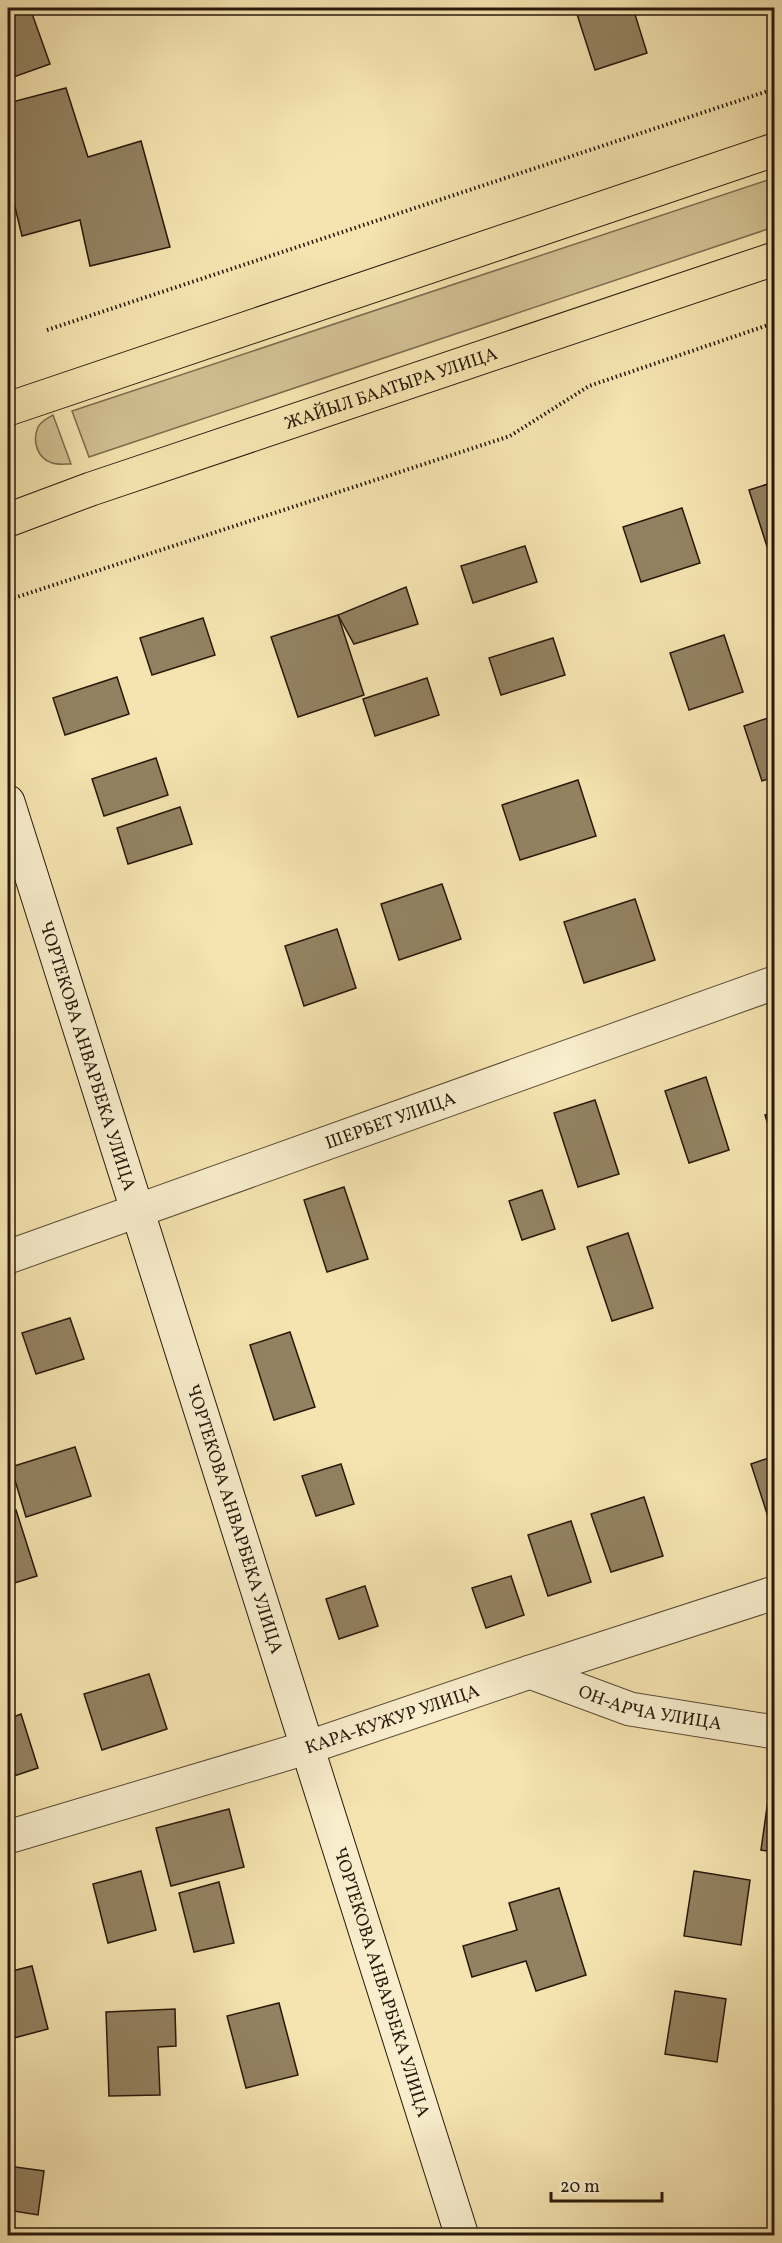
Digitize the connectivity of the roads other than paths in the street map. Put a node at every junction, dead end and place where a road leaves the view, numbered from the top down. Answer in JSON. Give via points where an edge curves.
{"nodes":[{"id":1,"x":774,"y":150,"type":"edge"},
{"id":2,"x":774,"y":259,"type":"edge"},
{"id":3,"x":8,"y":409,"type":"edge"},
{"id":4,"x":8,"y":520,"type":"edge"},
{"id":5,"x":8,"y":802,"type":"edge"},
{"id":6,"x":774,"y":983,"type":"edge"},
{"id":7,"x":137,"y":1212,"type":"junction"},
{"id":8,"x":8,"y":1257,"type":"edge"},
{"id":9,"x":774,"y":1593,"type":"edge"},
{"id":10,"x":530,"y":1672,"type":"junction"},
{"id":11,"x":774,"y":1732,"type":"edge"},
{"id":12,"x":309,"y":1747,"type":"junction"},
{"id":13,"x":8,"y":1837,"type":"edge"},
{"id":14,"x":462,"y":2235,"type":"edge"}],
"edges":[{"from":1,"to":3,"type":"main road"},
{"from":2,"to":4,"type":"main road","name":"ЖАЙЫЛ БААТЫРА УЛИЦА"},
{"from":5,"to":7,"type":"street","name":"ЧОРТЕКОВА АНВАРБЕКА УЛИЦА"},
{"from":6,"to":7,"type":"street","name":"ШЕРБЕТ УЛИЦА"},
{"from":7,"to":8,"type":"street","name":"ШЕРБЕТ УЛИЦА"},
{"from":7,"to":12,"type":"street","name":"ЧОРТЕКОВА АНВАРБЕКА УЛИЦА"},
{"from":9,"to":10,"type":"street","name":"КАРА-КУЖУР УЛИЦА"},
{"from":10,"to":11,"type":"street","name":"ОН-АРЧА УЛИЦА","via":[[630,1709]]},
{"from":10,"to":12,"type":"street","name":"КАРА-КУЖУР УЛИЦА"},
{"from":12,"to":13,"type":"street","name":"КАРА-КУЖУР УЛИЦА"},
{"from":12,"to":14,"type":"street","name":"ЧОРТЕКОВА АНВАРБЕКА УЛИЦА"}]}
